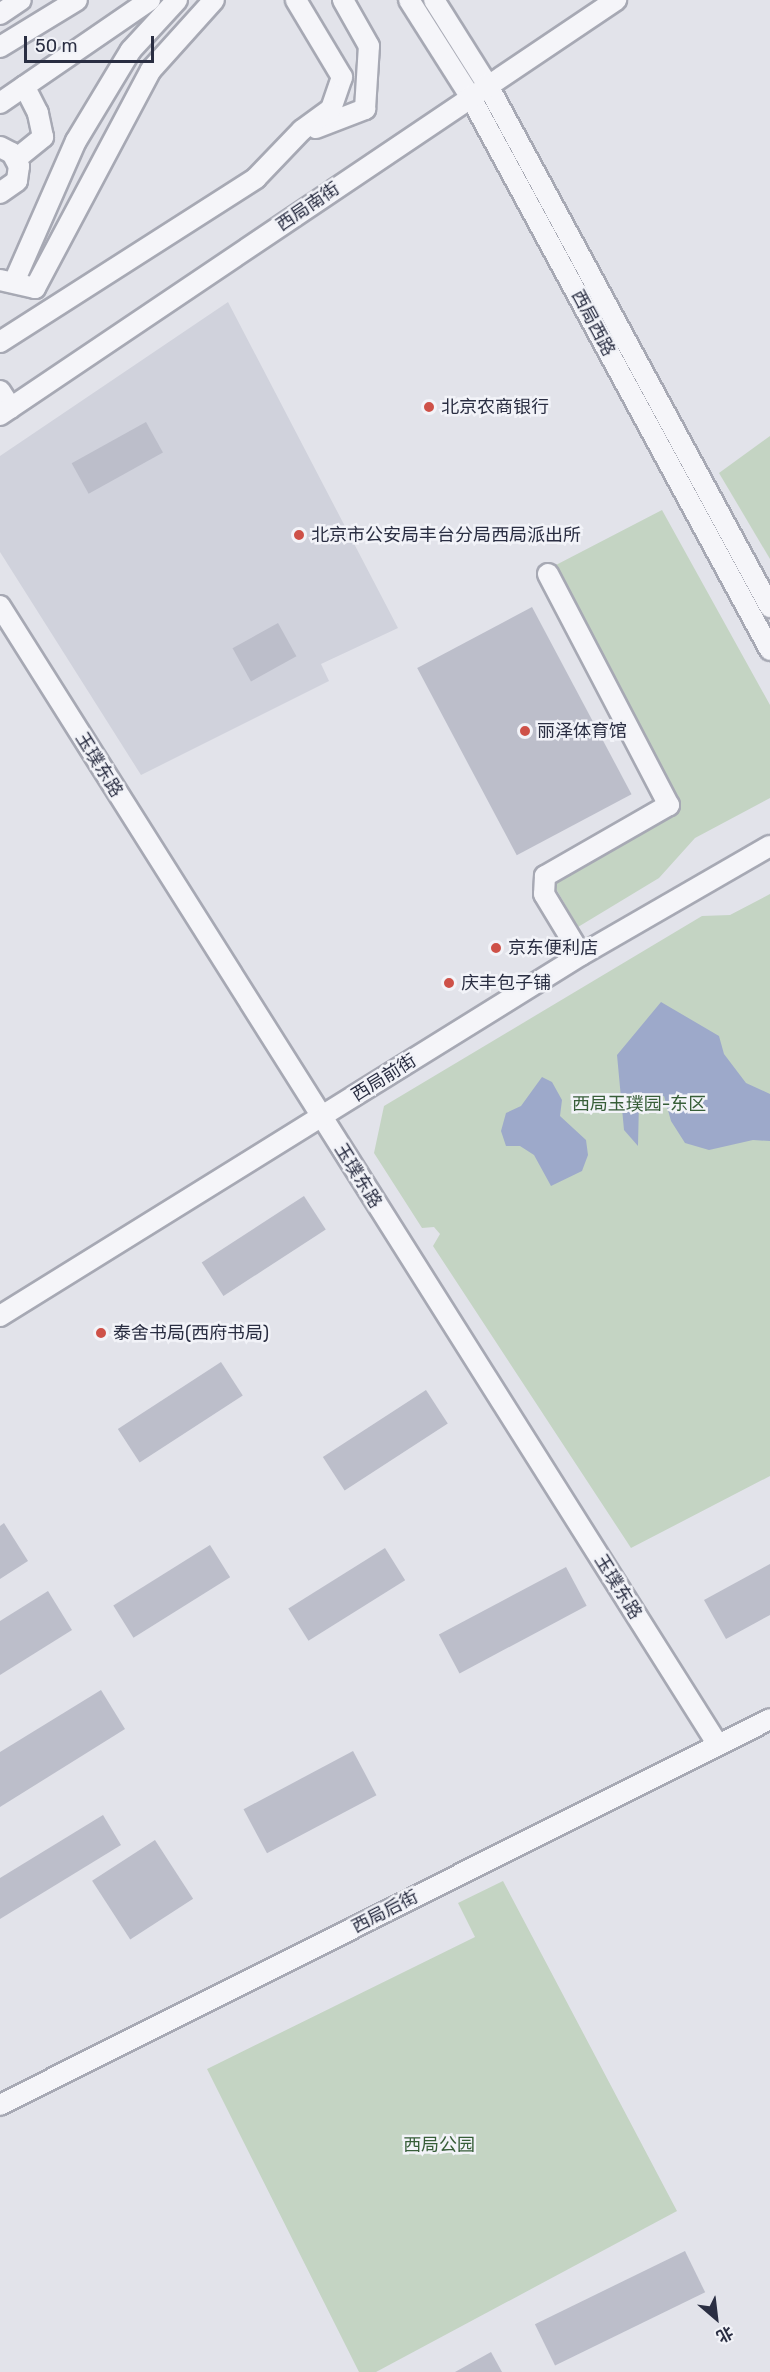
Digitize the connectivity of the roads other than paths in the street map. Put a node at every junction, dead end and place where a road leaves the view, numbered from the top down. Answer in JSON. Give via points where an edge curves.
{"nodes":[{"id":1,"x":21,"y":0,"type":"edge"},
{"id":2,"x":77,"y":0,"type":"edge"},
{"id":3,"x":150,"y":0,"type":"edge"},
{"id":4,"x":177,"y":0,"type":"edge"},
{"id":5,"x":214,"y":0,"type":"edge"},
{"id":6,"x":296,"y":0,"type":"edge"},
{"id":7,"x":343,"y":0,"type":"edge"},
{"id":8,"x":409,"y":0,"type":"edge"},
{"id":9,"x":434,"y":0,"type":"edge"},
{"id":10,"x":616,"y":0,"type":"edge"},
{"id":11,"x":0,"y":14,"type":"edge"},
{"id":12,"x":0,"y":47,"type":"edge"},
{"id":13,"x":487,"y":84,"type":"junction"},
{"id":14,"x":24,"y":86,"type":"junction"},
{"id":15,"x":470,"y":96,"type":"junction"},
{"id":16,"x":1,"y":100,"type":"edge"},
{"id":17,"x":302,"y":130,"type":"junction"},
{"id":18,"x":0,"y":147,"type":"edge"},
{"id":19,"x":16,"y":159,"type":"junction"},
{"id":20,"x":0,"y":194,"type":"edge"},
{"id":21,"x":7,"y":281,"type":"edge"},
{"id":22,"x":0,"y":342,"type":"edge"},
{"id":23,"x":0,"y":391,"type":"edge"},
{"id":24,"x":5,"y":411,"type":"edge"},
{"id":25,"x":548,"y":574,"type":"dead end"},
{"id":26,"x":0,"y":606,"type":"edge"},
{"id":27,"x":770,"y":607,"type":"edge"},
{"id":28,"x":770,"y":650,"type":"edge"},
{"id":29,"x":770,"y":846,"type":"edge"},
{"id":30,"x":581,"y":956,"type":"junction"},
{"id":31,"x":321,"y":1117,"type":"junction"},
{"id":32,"x":0,"y":1316,"type":"edge"},
{"id":33,"x":770,"y":1719,"type":"edge"},
{"id":34,"x":718,"y":1745,"type":"junction"},
{"id":35,"x":0,"y":2105,"type":"edge"}],
"edges":[{"from":1,"to":11,"type":"street"},
{"from":2,"to":12,"type":"street"},
{"from":3,"to":14,"type":"street"},
{"from":4,"to":21,"type":"street","via":[[131,50],[76,141]]},
{"from":5,"to":21,"type":"street","via":[[151,70],[35,288]]},
{"from":6,"to":17,"type":"street","via":[[342,77],[331,109]]},
{"from":7,"to":17,"type":"street","via":[[369,45],[364,109]]},
{"from":8,"to":15,"type":"street","name":"西局西路"},
{"from":9,"to":13,"type":"street","name":"西局西路"},
{"from":10,"to":13,"type":"street","name":"西局南街"},
{"from":13,"to":15,"type":"street","name":"西局南街"},
{"from":13,"to":27,"type":"street","name":"西局西路"},
{"from":14,"to":16,"type":"street"},
{"from":14,"to":19,"type":"street","via":[[38,113],[43,137]]},
{"from":15,"to":24,"type":"street","name":"西局南街"},
{"from":15,"to":28,"type":"street","name":"西局西路"},
{"from":17,"to":22,"type":"street","via":[[256,178]]},
{"from":18,"to":19,"type":"street"},
{"from":19,"to":20,"type":"street","via":[[17,180]]},
{"from":23,"to":24,"type":"street"},
{"from":25,"to":30,"type":"street","via":[[669,805],[545,876],[544,894]]},
{"from":26,"to":31,"type":"street","name":"玉璞东路"},
{"from":29,"to":30,"type":"street","name":"西局前街"},
{"from":30,"to":31,"type":"street","name":"西局前街"},
{"from":31,"to":32,"type":"street","name":"西局前街"},
{"from":31,"to":34,"type":"street","name":"玉璞东路"},
{"from":33,"to":34,"type":"street","name":"西局后街"},
{"from":34,"to":35,"type":"street","name":"西局后街"}]}
